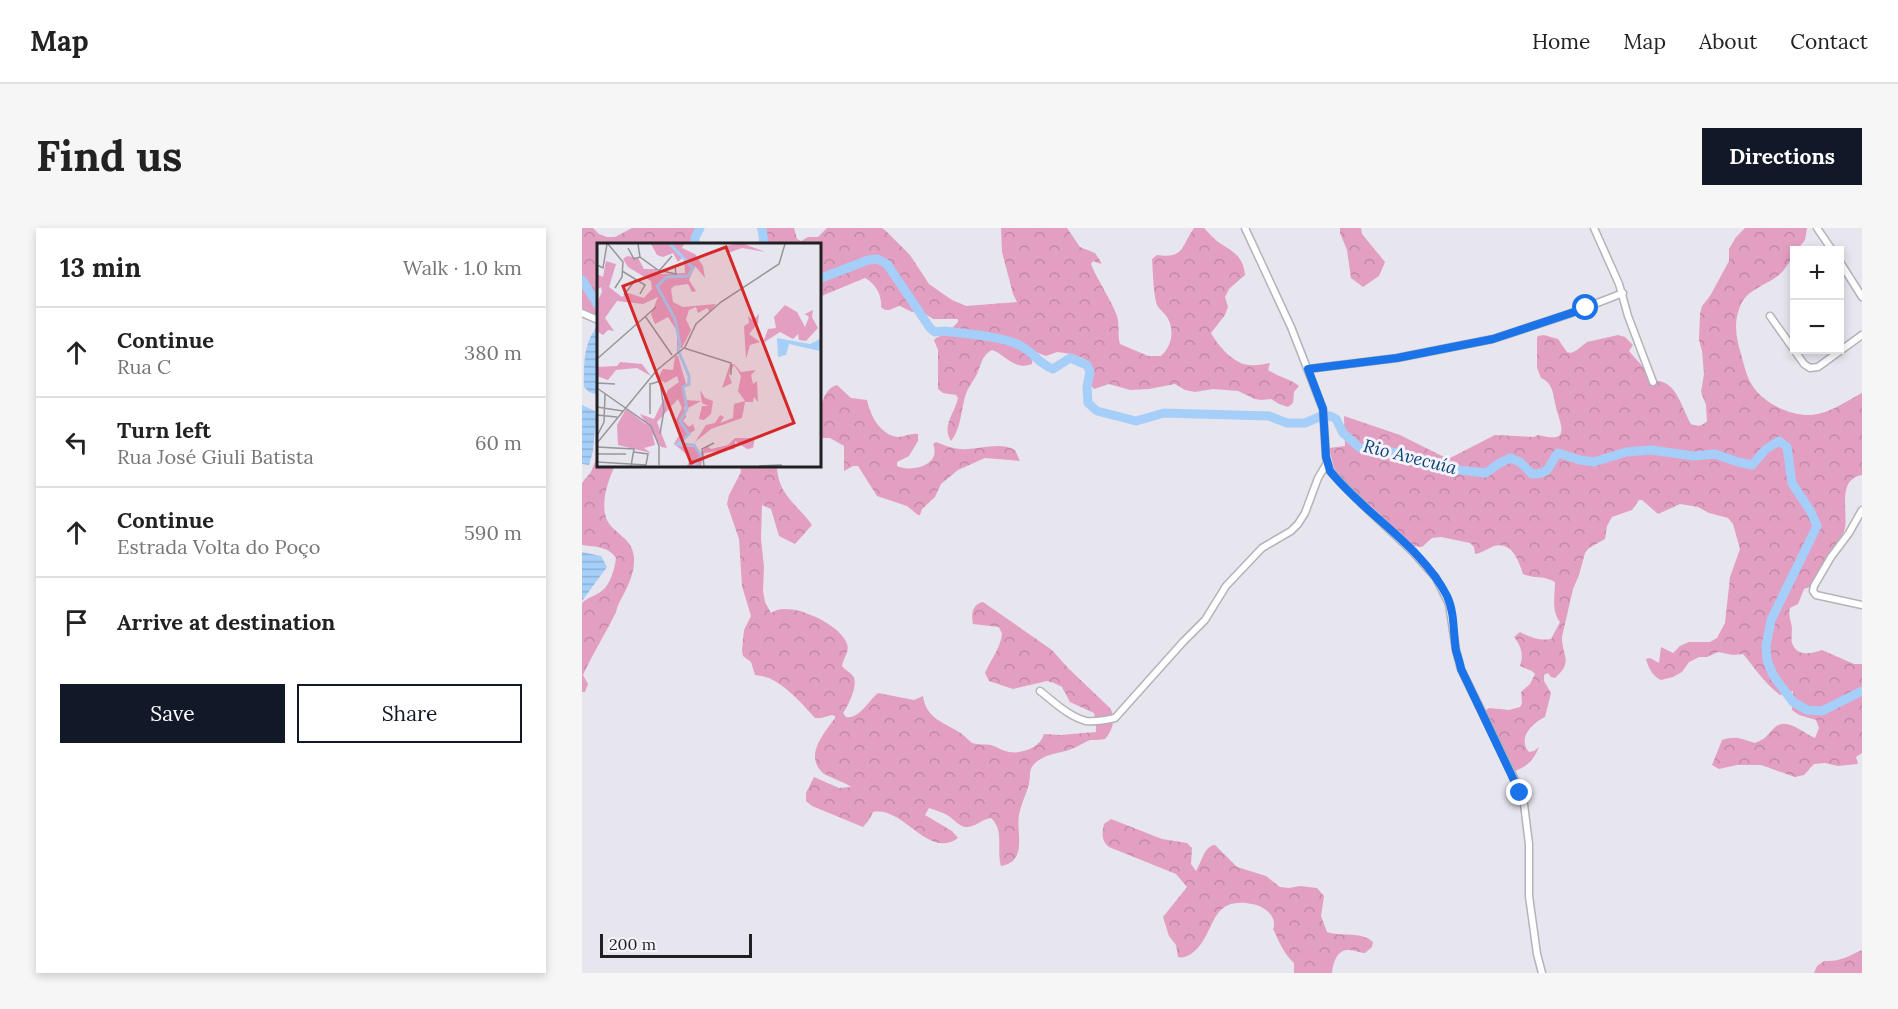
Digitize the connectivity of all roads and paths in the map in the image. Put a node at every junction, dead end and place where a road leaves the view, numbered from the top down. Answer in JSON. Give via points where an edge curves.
{"nodes":[{"id":1,"x":1245,"y":228,"type":"edge"},
{"id":2,"x":1594,"y":228,"type":"edge"},
{"id":3,"x":1817,"y":228,"type":"edge"},
{"id":4,"x":1829,"y":246,"type":"edge"},
{"id":5,"x":1844,"y":270,"type":"edge"},
{"id":6,"x":1623,"y":293,"type":"junction"},
{"id":7,"x":1862,"y":297,"type":"edge"},
{"id":8,"x":582,"y":313,"type":"edge"},
{"id":9,"x":1770,"y":316,"type":"dead end"},
{"id":10,"x":597,"y":320,"type":"edge"},
{"id":11,"x":1862,"y":335,"type":"edge"},
{"id":12,"x":1308,"y":369,"type":"junction"},
{"id":13,"x":1653,"y":382,"type":"dead end"},
{"id":14,"x":1327,"y":463,"type":"junction"},
{"id":15,"x":1862,"y":510,"type":"edge"},
{"id":16,"x":1862,"y":604,"type":"edge"},
{"id":17,"x":1040,"y":692,"type":"dead end"},
{"id":18,"x":1542,"y":973,"type":"edge"}],
"edges":[{"from":1,"to":12,"type":"street"},
{"from":2,"to":6,"type":"street"},
{"from":3,"to":4,"type":"street"},
{"from":5,"to":7,"type":"street"},
{"from":6,"to":12,"type":"street","via":[[1503,337],[1397,358]]},
{"from":6,"to":13,"type":"street"},
{"from":8,"to":10,"type":"street"},
{"from":9,"to":11,"type":"street","via":[[1810,368],[1818,367]]},
{"from":12,"to":14,"type":"street","via":[[1323,409]]},
{"from":14,"to":17,"type":"street","via":[[1298,524],[1255,554],[1226,586],[1201,625],[1115,718],[1086,721]]},
{"from":14,"to":18,"type":"street","via":[[1336,477],[1421,561],[1447,597],[1461,669],[1524,804],[1529,896]]},
{"from":15,"to":16,"type":"street","via":[[1813,591],[1816,595]]}]}
